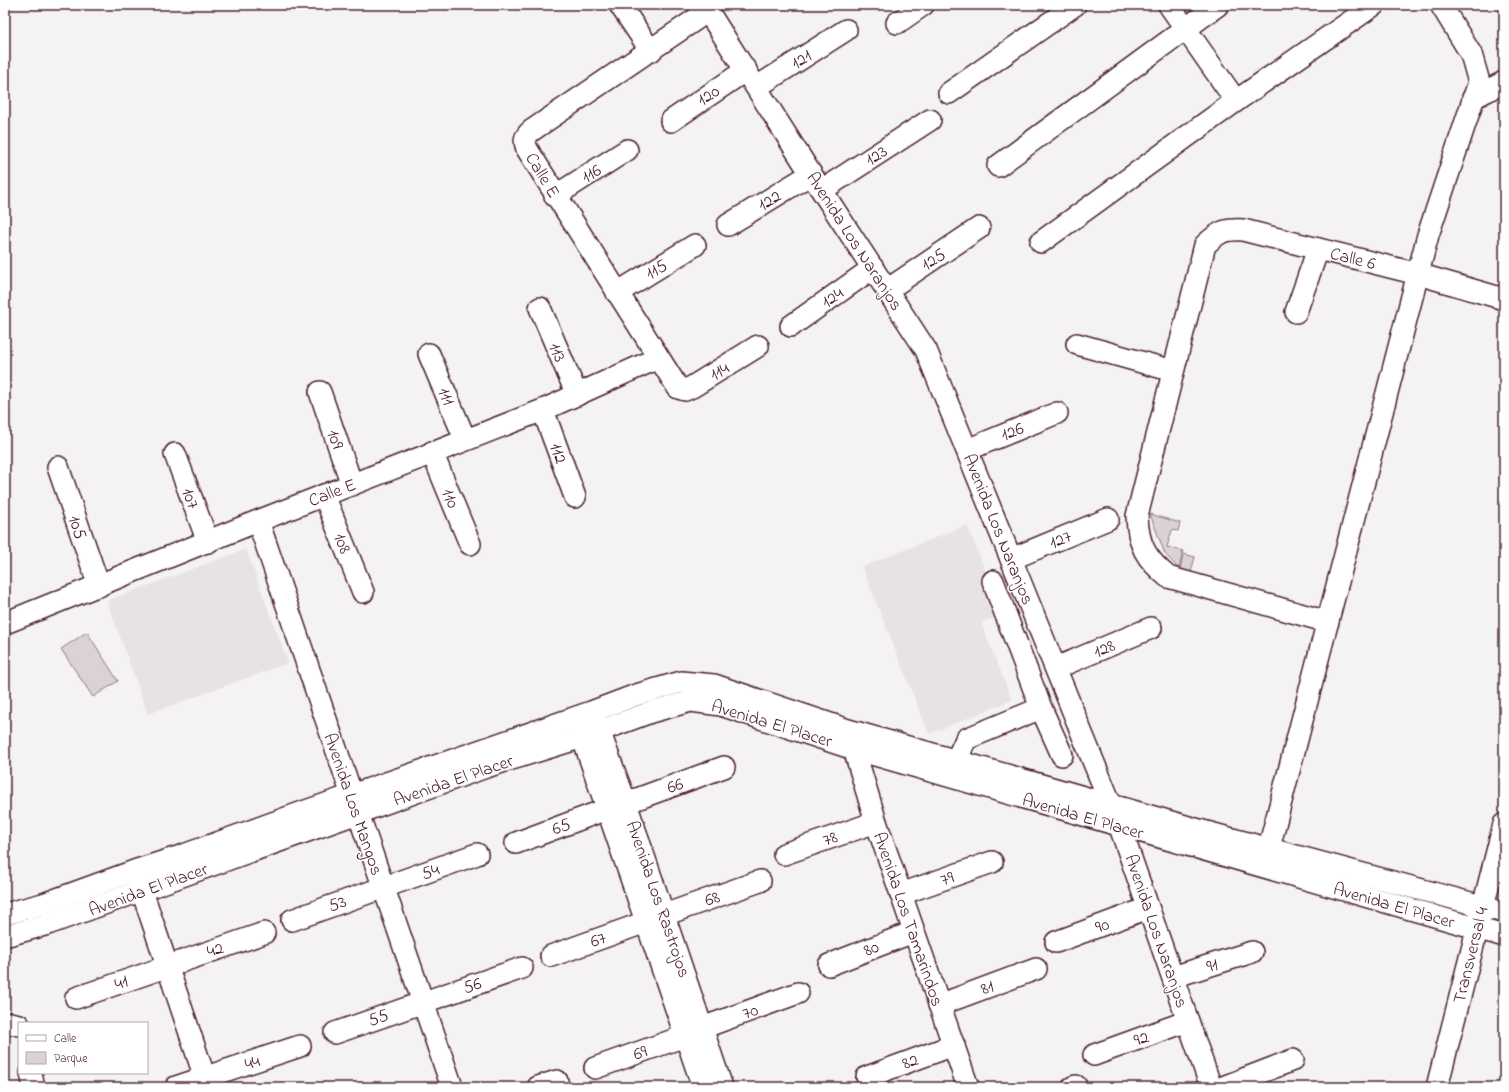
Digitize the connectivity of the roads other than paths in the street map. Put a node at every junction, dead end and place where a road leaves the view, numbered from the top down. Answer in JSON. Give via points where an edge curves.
{"nodes":[{"id":1,"x":620,"y":5,"type":"edge"},
{"id":2,"x":923,"y":5,"type":"edge"},
{"id":3,"x":1076,"y":5,"type":"edge"},
{"id":4,"x":1169,"y":5,"type":"edge"},
{"id":5,"x":1218,"y":5,"type":"edge"},
{"id":6,"x":1374,"y":5,"type":"edge"},
{"id":7,"x":1441,"y":5,"type":"edge"},
{"id":8,"x":706,"y":8,"type":"edge"},
{"id":9,"x":897,"y":23,"type":"dead end"},
{"id":10,"x":1186,"y":28,"type":"junction"},
{"id":11,"x":846,"y":30,"type":"dead end"},
{"id":12,"x":651,"y":51,"type":"junction"},
{"id":13,"x":751,"y":79,"type":"junction"},
{"id":14,"x":1504,"y":82,"type":"edge"},
{"id":15,"x":949,"y":93,"type":"dead end"},
{"id":16,"x":1473,"y":98,"type":"junction"},
{"id":17,"x":1236,"y":102,"type":"junction"},
{"id":18,"x":930,"y":120,"type":"dead end"},
{"id":19,"x":671,"y":121,"type":"dead end"},
{"id":20,"x":627,"y":150,"type":"dead end"},
{"id":21,"x":998,"y":166,"type":"dead end"},
{"id":22,"x":816,"y":182,"type":"junction"},
{"id":23,"x":555,"y":196,"type":"junction"},
{"id":24,"x":728,"y":225,"type":"dead end"},
{"id":25,"x":979,"y":228,"type":"dead end"},
{"id":26,"x":1041,"y":242,"type":"dead end"},
{"id":27,"x":695,"y":245,"type":"dead end"},
{"id":28,"x":1318,"y":249,"type":"junction"},
{"id":29,"x":873,"y":268,"type":"junction"},
{"id":30,"x":1418,"y":274,"type":"junction"},
{"id":31,"x":887,"y":290,"type":"junction"},
{"id":32,"x":617,"y":293,"type":"junction"},
{"id":33,"x":1504,"y":299,"type":"edge"},
{"id":34,"x":540,"y":308,"type":"dead end"},
{"id":35,"x":1296,"y":312,"type":"dead end"},
{"id":36,"x":791,"y":326,"type":"dead end"},
{"id":37,"x":1077,"y":344,"type":"dead end"},
{"id":38,"x":758,"y":346,"type":"dead end"},
{"id":39,"x":429,"y":354,"type":"dead end"},
{"id":40,"x":658,"y":358,"type":"junction"},
{"id":41,"x":1174,"y":371,"type":"junction"},
{"id":42,"x":678,"y":388,"type":"joint"},
{"id":43,"x":320,"y":392,"type":"dead end"},
{"id":44,"x":577,"y":395,"type":"junction"},
{"id":45,"x":543,"y":410,"type":"junction"},
{"id":46,"x":1057,"y":413,"type":"dead end"},
{"id":47,"x":465,"y":439,"type":"junction"},
{"id":48,"x":967,"y":450,"type":"junction"},
{"id":49,"x":432,"y":452,"type":"junction"},
{"id":50,"x":175,"y":454,"type":"dead end"},
{"id":51,"x":58,"y":467,"type":"dead end"},
{"id":52,"x":352,"y":485,"type":"junction"},
{"id":53,"x":324,"y":495,"type":"junction"},
{"id":54,"x":575,"y":496,"type":"dead end"},
{"id":55,"x":1108,"y":519,"type":"dead end"},
{"id":56,"x":258,"y":521,"type":"junction"},
{"id":57,"x":208,"y":542,"type":"junction"},
{"id":58,"x":470,"y":544,"type":"dead end"},
{"id":59,"x":1011,"y":559,"type":"junction"},
{"id":60,"x":993,"y":581,"type":"dead end"},
{"id":61,"x":99,"y":586,"type":"junction"},
{"id":62,"x":362,"y":592,"type":"dead end"},
{"id":63,"x":1328,"y":622,"type":"junction"},
{"id":64,"x":5,"y":624,"type":"edge"},
{"id":65,"x":1152,"y":628,"type":"dead end"},
{"id":66,"x":1056,"y":668,"type":"junction"},
{"id":67,"x":1041,"y":708,"type":"junction"},
{"id":68,"x":587,"y":724,"type":"junction"},
{"id":69,"x":854,"y":749,"type":"junction"},
{"id":70,"x":1062,"y":755,"type":"dead end"},
{"id":71,"x":956,"y":761,"type":"junction"},
{"id":72,"x":724,"y":767,"type":"dead end"},
{"id":73,"x":626,"y":803,"type":"junction"},
{"id":74,"x":354,"y":805,"type":"junction"},
{"id":75,"x":1111,"y":805,"type":"junction"},
{"id":76,"x":607,"y":809,"type":"junction"},
{"id":77,"x":876,"y":822,"type":"junction"},
{"id":78,"x":1504,"y":824,"type":"edge"},
{"id":79,"x":1120,"y":827,"type":"junction"},
{"id":80,"x":516,"y":843,"type":"dead end"},
{"id":81,"x":477,"y":854,"type":"dead end"},
{"id":82,"x":784,"y":854,"type":"dead end"},
{"id":83,"x":1267,"y":858,"type":"junction"},
{"id":84,"x":992,"y":862,"type":"dead end"},
{"id":85,"x":134,"y":871,"type":"junction"},
{"id":86,"x":760,"y":881,"type":"dead end"},
{"id":87,"x":382,"y":888,"type":"junction"},
{"id":88,"x":143,"y":891,"type":"junction"},
{"id":89,"x":901,"y":894,"type":"junction"},
{"id":90,"x":1483,"y":907,"type":"junction"},
{"id":91,"x":1148,"y":908,"type":"junction"},
{"id":92,"x":1504,"y":912,"type":"edge"},
{"id":93,"x":5,"y":914,"type":"edge"},
{"id":94,"x":655,"y":918,"type":"junction"},
{"id":95,"x":292,"y":920,"type":"dead end"},
{"id":96,"x":1477,"y":929,"type":"junction"},
{"id":97,"x":913,"y":932,"type":"junction"},
{"id":98,"x":264,"y":933,"type":"dead end"},
{"id":99,"x":5,"y":936,"type":"edge"},
{"id":100,"x":1504,"y":936,"type":"edge"},
{"id":101,"x":1056,"y":942,"type":"dead end"},
{"id":102,"x":1252,"y":952,"type":"dead end"},
{"id":103,"x":551,"y":956,"type":"dead end"},
{"id":104,"x":166,"y":965,"type":"junction"},
{"id":105,"x":828,"y":965,"type":"dead end"},
{"id":106,"x":522,"y":968,"type":"dead end"},
{"id":107,"x":1036,"y":969,"type":"dead end"},
{"id":108,"x":1173,"y":977,"type":"junction"},
{"id":109,"x":798,"y":993,"type":"dead end"},
{"id":110,"x":76,"y":998,"type":"dead end"},
{"id":111,"x":422,"y":1002,"type":"junction"},
{"id":112,"x":939,"y":1005,"type":"junction"},
{"id":113,"x":1188,"y":1021,"type":"junction"},
{"id":114,"x":694,"y":1032,"type":"junction"},
{"id":115,"x":335,"y":1033,"type":"dead end"},
{"id":116,"x":954,"y":1045,"type":"junction"},
{"id":117,"x":300,"y":1046,"type":"dead end"},
{"id":118,"x":1094,"y":1055,"type":"dead end"},
{"id":119,"x":1293,"y":1060,"type":"dead end"},
{"id":120,"x":595,"y":1068,"type":"dead end"},
{"id":121,"x":31,"y":1074,"type":"edge"},
{"id":122,"x":867,"y":1077,"type":"dead end"},
{"id":123,"x":206,"y":1083,"type":"edge"},
{"id":124,"x":34,"y":1087,"type":"edge"},
{"id":125,"x":176,"y":1087,"type":"edge"},
{"id":126,"x":452,"y":1087,"type":"edge"},
{"id":127,"x":703,"y":1087,"type":"edge"},
{"id":128,"x":722,"y":1087,"type":"edge"},
{"id":129,"x":968,"y":1087,"type":"edge"},
{"id":130,"x":1211,"y":1087,"type":"edge"},
{"id":131,"x":1223,"y":1087,"type":"edge"},
{"id":132,"x":1437,"y":1087,"type":"edge"}],
"edges":[{"from":1,"to":12,"type":"street"},
{"from":2,"to":9,"type":"street"},
{"from":3,"to":15,"type":"street"},
{"from":4,"to":10,"type":"street"},
{"from":5,"to":10,"type":"street"},
{"from":6,"to":17,"type":"street"},
{"from":7,"to":16,"type":"street","via":[[1471,54],[1479,82]]},
{"from":8,"to":12,"type":"street","name":"Calle E"},
{"from":8,"to":13,"type":"street","name":"Avenida Los Naranjos"},
{"from":10,"to":17,"type":"street"},
{"from":10,"to":21,"type":"street"},
{"from":11,"to":13,"type":"street","name":"121"},
{"from":12,"to":23,"type":"street","name":"Calle E","via":[[526,135],[524,141],[527,149]]},
{"from":13,"to":19,"type":"street","name":"120"},
{"from":13,"to":22,"type":"street","name":"Avenida Los Naranjos"},
{"from":14,"to":16,"type":"street"},
{"from":16,"to":30,"type":"street","via":[[1428,235]]},
{"from":17,"to":26,"type":"street"},
{"from":18,"to":22,"type":"street","name":"123"},
{"from":20,"to":23,"type":"street","name":"116"},
{"from":22,"to":24,"type":"street","name":"122"},
{"from":22,"to":29,"type":"street","name":"Avenida Los Naranjos"},
{"from":23,"to":32,"type":"street","name":"Calle E"},
{"from":25,"to":31,"type":"street","name":"125"},
{"from":27,"to":32,"type":"street","name":"115"},
{"from":28,"to":30,"type":"street","name":"Calle 6"},
{"from":28,"to":35,"type":"street"},
{"from":28,"to":41,"type":"street","name":"Calle 6","via":[[1243,230],[1228,230],[1215,236],[1205,245]]},
{"from":29,"to":31,"type":"street","name":"Avenida Los Naranjos"},
{"from":29,"to":36,"type":"street","name":"124"},
{"from":30,"to":33,"type":"street","name":"Calle 6"},
{"from":30,"to":63,"type":"street"},
{"from":31,"to":48,"type":"street","name":"Avenida Los Naranjos","via":[[926,350]]},
{"from":32,"to":40,"type":"street","name":"Calle E"},
{"from":34,"to":44,"type":"street","name":"113"},
{"from":37,"to":41,"type":"street"},
{"from":38,"to":42,"type":"street","name":"114","via":[[692,387],[685,390]]},
{"from":39,"to":47,"type":"street","name":"111"},
{"from":40,"to":42,"type":"street","name":"Calle E"},
{"from":40,"to":44,"type":"street","name":"Calle E"},
{"from":41,"to":63,"type":"street","via":[[1137,516],[1138,534],[1147,556],[1168,577]]},
{"from":43,"to":52,"type":"street","name":"109"},
{"from":44,"to":45,"type":"street","name":"Calle E"},
{"from":45,"to":47,"type":"street","name":"Calle E"},
{"from":45,"to":54,"type":"street","name":"112"},
{"from":46,"to":48,"type":"street","name":"126"},
{"from":47,"to":49,"type":"street","name":"Calle E"},
{"from":48,"to":59,"type":"street","name":"Avenida Los Naranjos"},
{"from":49,"to":52,"type":"street","name":"Calle E"},
{"from":49,"to":58,"type":"street","name":"110"},
{"from":50,"to":57,"type":"street","name":"107"},
{"from":51,"to":61,"type":"street","name":"105"},
{"from":52,"to":53,"type":"street","name":"Calle E"},
{"from":53,"to":56,"type":"street","name":"Calle E"},
{"from":53,"to":62,"type":"street","name":"108"},
{"from":55,"to":59,"type":"street","name":"127"},
{"from":56,"to":57,"type":"street","name":"Calle E"},
{"from":56,"to":74,"type":"street","name":"Avenida Los Mangos"},
{"from":57,"to":61,"type":"street","name":"Calle E"},
{"from":59,"to":66,"type":"street","name":"Avenida Los Naranjos"},
{"from":60,"to":67,"type":"street"},
{"from":61,"to":64,"type":"street","name":"Calle E"},
{"from":63,"to":83,"type":"street"},
{"from":65,"to":66,"type":"street","name":"128"},
{"from":66,"to":75,"type":"street","name":"Avenida Los Naranjos"},
{"from":67,"to":70,"type":"street"},
{"from":67,"to":71,"type":"street","via":[[966,739]]},
{"from":68,"to":69,"type":"street","name":"Avenida El Placer","via":[[651,712],[691,701],[721,704]]},
{"from":68,"to":71,"type":"street","name":"Avenida El Placer","via":[[636,695],[681,682],[714,685],[845,729]]},
{"from":68,"to":73,"type":"street","name":"Avenida Los Rastrojos"},
{"from":68,"to":74,"type":"street","name":"Avenida El Placer"},
{"from":68,"to":76,"type":"street","name":"Avenida Los Rastrojos"},
{"from":69,"to":77,"type":"street","name":"Avenida Los Tamarindos"},
{"from":69,"to":79,"type":"street","name":"Avenida El Placer"},
{"from":71,"to":75,"type":"street","name":"Avenida El Placer"},
{"from":72,"to":73,"type":"street","name":"66"},
{"from":73,"to":94,"type":"street","name":"Avenida Los Rastrojos"},
{"from":74,"to":85,"type":"street","name":"Avenida El Placer"},
{"from":74,"to":87,"type":"street","name":"Avenida Los Mangos"},
{"from":74,"to":88,"type":"street","name":"Avenida El Placer"},
{"from":75,"to":79,"type":"street","name":"Avenida Los Naranjos"},
{"from":75,"to":83,"type":"street","name":"Avenida El Placer"},
{"from":76,"to":80,"type":"street","name":"65"},
{"from":76,"to":94,"type":"street","name":"Avenida Los Rastrojos"},
{"from":77,"to":82,"type":"street","name":"78"},
{"from":77,"to":89,"type":"street","name":"Avenida Los Tamarindos"},
{"from":78,"to":90,"type":"street","name":"Transversal 4"},
{"from":79,"to":83,"type":"street","name":"Avenida El Placer"},
{"from":79,"to":91,"type":"street","name":"Avenida Los Naranjos"},
{"from":81,"to":87,"type":"street","name":"54"},
{"from":83,"to":90,"type":"street","name":"Avenida El Placer"},
{"from":83,"to":96,"type":"street","name":"Avenida El Placer"},
{"from":84,"to":89,"type":"street","name":"79"},
{"from":85,"to":88,"type":"street"},
{"from":85,"to":93,"type":"street","name":"Avenida El Placer","via":[[43,904]]},
{"from":86,"to":94,"type":"street","name":"68"},
{"from":87,"to":95,"type":"street","name":"53"},
{"from":87,"to":111,"type":"street","name":"Avenida Los Mangos"},
{"from":88,"to":99,"type":"street","name":"Avenida El Placer","via":[[45,926]]},
{"from":88,"to":104,"type":"street"},
{"from":89,"to":97,"type":"street","name":"Avenida Los Tamarindos"},
{"from":90,"to":92,"type":"street","name":"Avenida El Placer"},
{"from":90,"to":96,"type":"street","name":"Transversal 4"},
{"from":91,"to":101,"type":"street","name":"90"},
{"from":91,"to":108,"type":"street","name":"Avenida Los Naranjos"},
{"from":94,"to":103,"type":"street","name":"67"},
{"from":94,"to":114,"type":"street","name":"Avenida Los Rastrojos"},
{"from":96,"to":100,"type":"street","name":"Avenida El Placer"},
{"from":96,"to":132,"type":"street","name":"Transversal 4"},
{"from":97,"to":105,"type":"street","name":"80"},
{"from":97,"to":112,"type":"street","name":"Avenida Los Tamarindos"},
{"from":98,"to":104,"type":"street","name":"42"},
{"from":102,"to":108,"type":"street","name":"91"},
{"from":104,"to":110,"type":"street","name":"41"},
{"from":104,"to":123,"type":"street"},
{"from":106,"to":111,"type":"street","name":"56"},
{"from":107,"to":112,"type":"street","name":"81"},
{"from":108,"to":113,"type":"street","name":"Avenida Los Naranjos"},
{"from":109,"to":114,"type":"street","name":"70"},
{"from":111,"to":115,"type":"street","name":"55"},
{"from":111,"to":126,"type":"street","name":"Avenida Los Mangos"},
{"from":112,"to":116,"type":"street","name":"Avenida Los Tamarindos"},
{"from":113,"to":118,"type":"street","name":"92"},
{"from":113,"to":130,"type":"street","name":"Avenida Los Naranjos"},
{"from":114,"to":120,"type":"street","name":"69"},
{"from":114,"to":127,"type":"street","name":"Avenida Los Rastrojos"},
{"from":114,"to":128,"type":"street","name":"Avenida Los Rastrojos"},
{"from":116,"to":122,"type":"street","name":"82"},
{"from":116,"to":129,"type":"street","name":"Avenida Los Tamarindos"},
{"from":117,"to":123,"type":"street","name":"44"},
{"from":119,"to":131,"type":"street"},
{"from":121,"to":124,"type":"street"},
{"from":123,"to":125,"type":"street","name":"44"}]}
